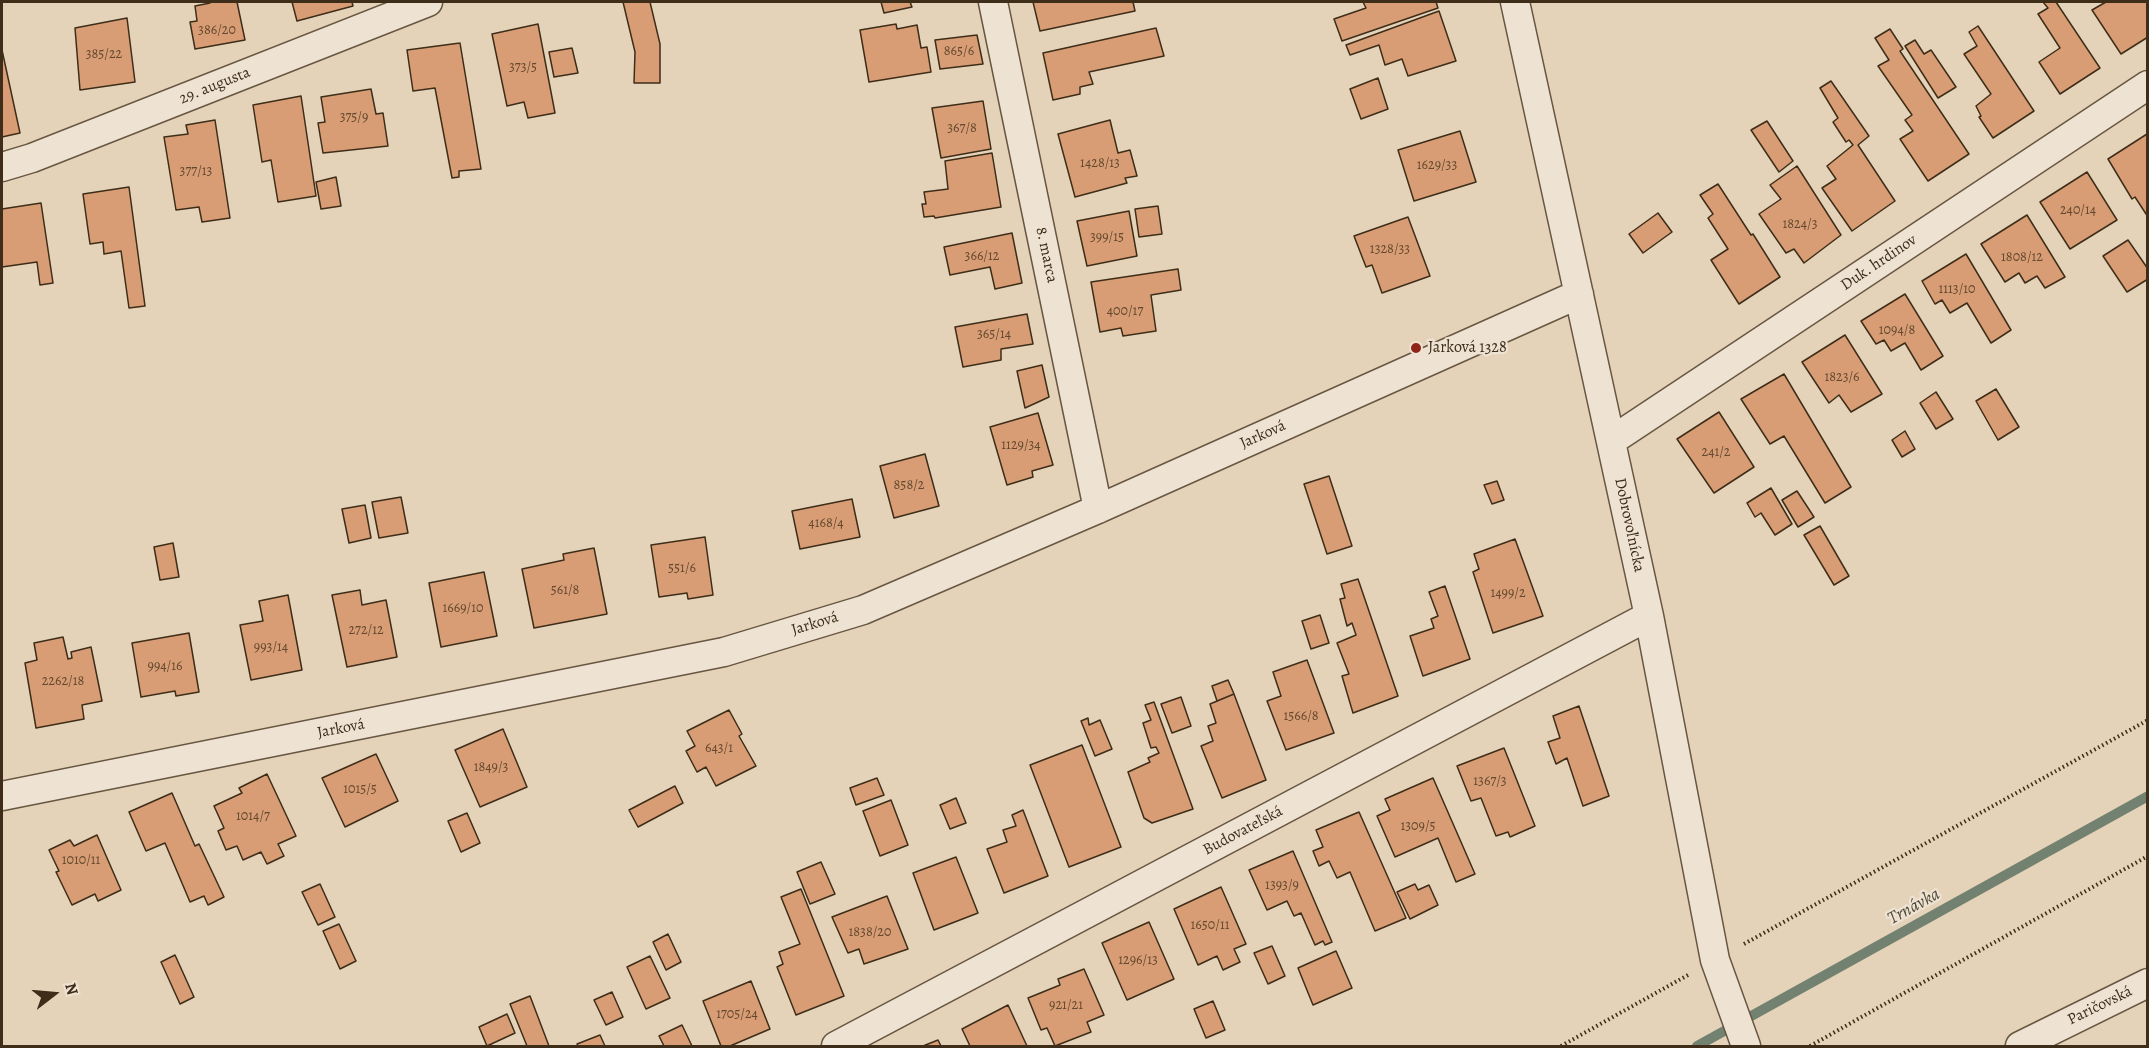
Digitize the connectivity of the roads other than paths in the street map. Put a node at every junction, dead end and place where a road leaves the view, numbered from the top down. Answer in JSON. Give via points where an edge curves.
{"nodes":[{"id":1,"x":428,"y":2,"type":"edge"},
{"id":2,"x":993,"y":2,"type":"edge"},
{"id":3,"x":1515,"y":2,"type":"edge"},
{"id":4,"x":2148,"y":85,"type":"edge"},
{"id":5,"x":2,"y":167,"type":"edge"},
{"id":6,"x":1579,"y":294,"type":"junction"},
{"id":7,"x":1611,"y":441,"type":"junction"},
{"id":8,"x":1098,"y":509,"type":"junction"},
{"id":9,"x":1650,"y":616,"type":"junction"},
{"id":10,"x":2,"y":796,"type":"edge"},
{"id":11,"x":2148,"y":983,"type":"edge"},
{"id":12,"x":836,"y":1047,"type":"edge"},
{"id":13,"x":1746,"y":1047,"type":"edge"},
{"id":14,"x":2020,"y":1047,"type":"edge"}],
"edges":[{"from":1,"to":5,"type":"street","name":"29. augusta"},
{"from":2,"to":8,"type":"street","name":"8. marca"},
{"from":3,"to":6,"type":"street","name":"Dobrovoľnícka"},
{"from":4,"to":7,"type":"street","name":"Duk. hrdinov"},
{"from":6,"to":7,"type":"street","name":"Dobrovoľnícka"},
{"from":6,"to":8,"type":"street","name":"Jarková"},
{"from":7,"to":9,"type":"street","name":"Dobrovoľnícka"},
{"from":8,"to":10,"type":"street","name":"Jarková","via":[[863,610],[724,652]]},
{"from":9,"to":12,"type":"street","name":"Budovateľská"},
{"from":9,"to":13,"type":"street","name":"Dobrovoľnícka","via":[[1715,960]]},
{"from":11,"to":14,"type":"street","name":"Paričovská"}]}
